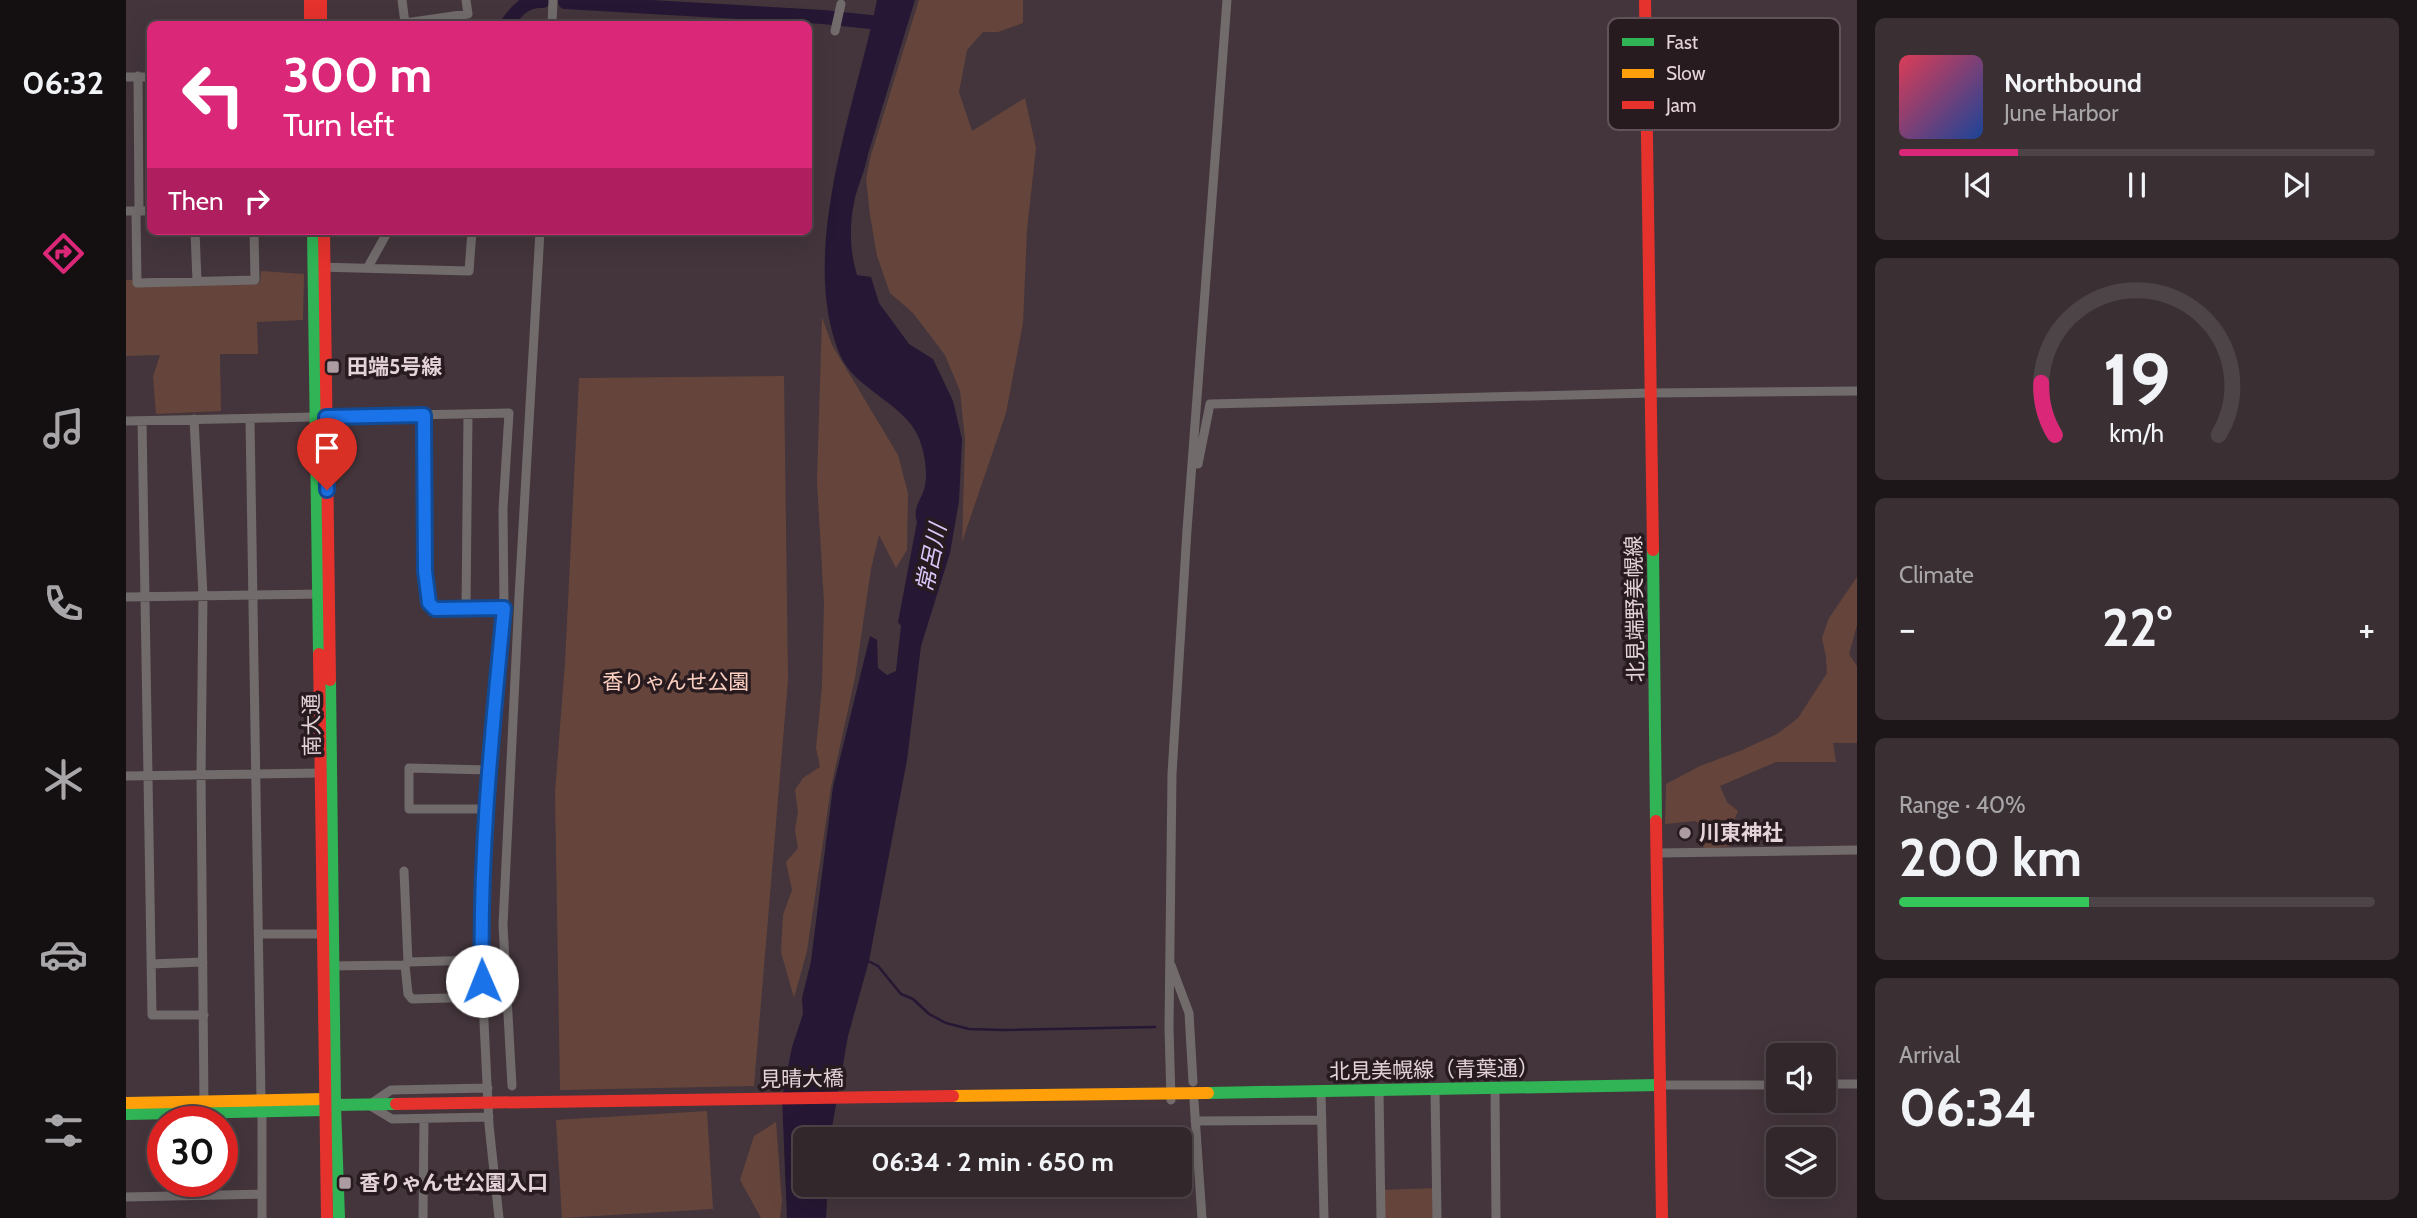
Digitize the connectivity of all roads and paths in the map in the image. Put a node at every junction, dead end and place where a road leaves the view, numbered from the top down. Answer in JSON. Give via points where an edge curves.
{"nodes":[{"id":1,"x":310,"y":0,"type":"edge"},
{"id":2,"x":321,"y":0,"type":"edge"},
{"id":3,"x":402,"y":0,"type":"edge"},
{"id":4,"x":466,"y":0,"type":"edge"},
{"id":5,"x":553,"y":0,"type":"edge"},
{"id":6,"x":1227,"y":0,"type":"edge"},
{"id":7,"x":1645,"y":0,"type":"edge"},
{"id":8,"x":841,"y":4,"type":"dead end"},
{"id":9,"x":1645,"y":18,"type":"edge"},
{"id":10,"x":310,"y":21,"type":"edge"},
{"id":11,"x":321,"y":21,"type":"edge"},
{"id":12,"x":405,"y":21,"type":"edge"},
{"id":13,"x":419,"y":21,"type":"edge"},
{"id":14,"x":552,"y":21,"type":"edge"},
{"id":15,"x":835,"y":31,"type":"dead end"},
{"id":16,"x":126,"y":76,"type":"edge"},
{"id":17,"x":138,"y":76,"type":"junction"},
{"id":18,"x":147,"y":76,"type":"edge"},
{"id":19,"x":1647,"y":130,"type":"edge"},
{"id":20,"x":134,"y":211,"type":"edge"},
{"id":21,"x":195,"y":235,"type":"edge"},
{"id":22,"x":254,"y":235,"type":"edge"},
{"id":23,"x":314,"y":235,"type":"edge"},
{"id":24,"x":323,"y":235,"type":"edge"},
{"id":25,"x":386,"y":235,"type":"edge"},
{"id":26,"x":472,"y":235,"type":"edge"},
{"id":27,"x":540,"y":235,"type":"edge"},
{"id":28,"x":319,"y":267,"type":"junction"},
{"id":29,"x":368,"y":267,"type":"junction"},
{"id":30,"x":197,"y":281,"type":"junction"},
{"id":31,"x":1857,"y":391,"type":"edge"},
{"id":32,"x":1650,"y":393,"type":"junction"},
{"id":33,"x":468,"y":414,"type":"junction"},
{"id":34,"x":424,"y":415,"type":"junction"},
{"id":35,"x":321,"y":417,"type":"junction"},
{"id":36,"x":194,"y":419,"type":"junction"},
{"id":37,"x":250,"y":419,"type":"junction"},
{"id":38,"x":126,"y":421,"type":"edge"},
{"id":39,"x":142,"y":421,"type":"junction"},
{"id":40,"x":1192,"y":471,"type":"junction"},
{"id":41,"x":323,"y":594,"type":"junction"},
{"id":42,"x":203,"y":595,"type":"junction"},
{"id":43,"x":254,"y":595,"type":"junction"},
{"id":44,"x":126,"y":597,"type":"edge"},
{"id":45,"x":146,"y":597,"type":"junction"},
{"id":46,"x":504,"y":608,"type":"junction"},
{"id":47,"x":466,"y":609,"type":"junction"},
{"id":48,"x":488,"y":770,"type":"junction"},
{"id":49,"x":321,"y":773,"type":"junction"},
{"id":50,"x":257,"y":774,"type":"junction"},
{"id":51,"x":148,"y":775,"type":"junction"},
{"id":52,"x":201,"y":775,"type":"junction"},
{"id":53,"x":126,"y":776,"type":"edge"},
{"id":54,"x":487,"y":809,"type":"junction"},
{"id":55,"x":1857,"y":850,"type":"edge"},
{"id":56,"x":1657,"y":853,"type":"junction"},
{"id":57,"x":404,"y":871,"type":"dead end"},
{"id":58,"x":259,"y":934,"type":"junction"},
{"id":59,"x":324,"y":934,"type":"junction"},
{"id":60,"x":481,"y":960,"type":"junction"},
{"id":61,"x":203,"y":962,"type":"junction"},
{"id":62,"x":1170,"y":963,"type":"junction"},
{"id":63,"x":151,"y":964,"type":"junction"},
{"id":64,"x":406,"y":964,"type":"junction"},
{"id":65,"x":329,"y":966,"type":"junction"},
{"id":66,"x":483,"y":997,"type":"junction"},
{"id":67,"x":204,"y":1015,"type":"junction"},
{"id":68,"x":1193,"y":1082,"type":"dead end"},
{"id":69,"x":1766,"y":1084,"type":"edge"},
{"id":70,"x":1836,"y":1084,"type":"edge"},
{"id":71,"x":1857,"y":1084,"type":"edge"},
{"id":72,"x":1660,"y":1085,"type":"junction"},
{"id":73,"x":512,"y":1086,"type":"dead end"},
{"id":74,"x":488,"y":1088,"type":"junction"},
{"id":75,"x":1495,"y":1088,"type":"junction"},
{"id":76,"x":1434,"y":1090,"type":"junction"},
{"id":77,"x":1379,"y":1091,"type":"junction"},
{"id":78,"x":1321,"y":1092,"type":"junction"},
{"id":79,"x":1208,"y":1093,"type":"joint"},
{"id":80,"x":1171,"y":1100,"type":"dead end"},
{"id":81,"x":1194,"y":1101,"type":"dead end"},
{"id":82,"x":126,"y":1103,"type":"edge"},
{"id":83,"x":328,"y":1105,"type":"junction"},
{"id":84,"x":369,"y":1105,"type":"junction"},
{"id":85,"x":184,"y":1106,"type":"edge"},
{"id":86,"x":204,"y":1106,"type":"edge"},
{"id":87,"x":238,"y":1106,"type":"edge"},
{"id":88,"x":262,"y":1106,"type":"junction"},
{"id":89,"x":147,"y":1112,"type":"edge"},
{"id":90,"x":126,"y":1114,"type":"edge"},
{"id":91,"x":489,"y":1117,"type":"junction"},
{"id":92,"x":424,"y":1119,"type":"junction"},
{"id":93,"x":1322,"y":1120,"type":"junction"},
{"id":94,"x":1195,"y":1121,"type":"junction"},
{"id":95,"x":262,"y":1194,"type":"junction"},
{"id":96,"x":126,"y":1197,"type":"edge"},
{"id":97,"x":262,"y":1218,"type":"edge"},
{"id":98,"x":327,"y":1218,"type":"edge"},
{"id":99,"x":340,"y":1218,"type":"edge"},
{"id":100,"x":423,"y":1218,"type":"edge"},
{"id":101,"x":499,"y":1218,"type":"edge"},
{"id":102,"x":1202,"y":1218,"type":"edge"},
{"id":103,"x":1324,"y":1218,"type":"edge"},
{"id":104,"x":1381,"y":1218,"type":"edge"},
{"id":105,"x":1437,"y":1218,"type":"edge"},
{"id":106,"x":1496,"y":1218,"type":"edge"},
{"id":107,"x":1662,"y":1218,"type":"edge"}],
"edges":[{"from":1,"to":10,"type":"main road"},
{"from":2,"to":11,"type":"main road"},
{"from":3,"to":12,"type":"street"},
{"from":4,"to":13,"type":"street","via":[[468,14]]},
{"from":5,"to":14,"type":"street"},
{"from":6,"to":40,"type":"street"},
{"from":7,"to":9,"type":"main road","name":"北見端野美幌線"},
{"from":8,"to":15,"type":"street"},
{"from":16,"to":17,"type":"street"},
{"from":17,"to":18,"type":"street"},
{"from":17,"to":20,"type":"street"},
{"from":19,"to":32,"type":"main road","name":"北見端野美幌線"},
{"from":20,"to":30,"type":"street","via":[[137,283]]},
{"from":21,"to":30,"type":"street"},
{"from":22,"to":30,"type":"street","via":[[255,280]]},
{"from":23,"to":28,"type":"main road","name":"南大通"},
{"from":24,"to":28,"type":"main road","name":"南大通"},
{"from":25,"to":29,"type":"street"},
{"from":26,"to":29,"type":"street","via":[[469,271]]},
{"from":27,"to":73,"type":"street","via":[[503,925]]},
{"from":28,"to":29,"type":"street"},
{"from":28,"to":35,"type":"main road","name":"南大通"},
{"from":31,"to":32,"type":"street"},
{"from":32,"to":40,"type":"street","via":[[1210,404],[1198,464]]},
{"from":32,"to":56,"type":"main road","name":"北見端野美幌線"},
{"from":33,"to":34,"type":"street"},
{"from":33,"to":46,"type":"street","via":[[509,413],[503,509]]},
{"from":33,"to":47,"type":"street"},
{"from":34,"to":35,"type":"street"},
{"from":34,"to":47,"type":"street","via":[[429,603],[435,609]]},
{"from":35,"to":37,"type":"street"},
{"from":35,"to":41,"type":"main road","name":"南大通"},
{"from":36,"to":37,"type":"street"},
{"from":36,"to":39,"type":"street"},
{"from":36,"to":42,"type":"street"},
{"from":37,"to":43,"type":"street"},
{"from":38,"to":39,"type":"street"},
{"from":39,"to":45,"type":"street"},
{"from":40,"to":62,"type":"street","via":[[1172,774]]},
{"from":41,"to":43,"type":"street"},
{"from":41,"to":49,"type":"main road","name":"南大通"},
{"from":41,"to":65,"type":"main road","name":"南大通"},
{"from":42,"to":43,"type":"street"},
{"from":42,"to":45,"type":"street"},
{"from":42,"to":52,"type":"street"},
{"from":43,"to":50,"type":"street"},
{"from":44,"to":45,"type":"street"},
{"from":45,"to":51,"type":"street"},
{"from":46,"to":47,"type":"street"},
{"from":46,"to":48,"type":"street"},
{"from":48,"to":54,"type":"street"},
{"from":48,"to":54,"type":"street","via":[[409,768],[409,809]]},
{"from":49,"to":50,"type":"street"},
{"from":49,"to":59,"type":"main road","name":"南大通"},
{"from":50,"to":52,"type":"street"},
{"from":50,"to":58,"type":"street"},
{"from":51,"to":52,"type":"street"},
{"from":51,"to":53,"type":"street"},
{"from":51,"to":63,"type":"street"},
{"from":52,"to":61,"type":"street"},
{"from":54,"to":60,"type":"street"},
{"from":55,"to":56,"type":"street"},
{"from":56,"to":72,"type":"main road","name":"北見端野美幌線"},
{"from":57,"to":64,"type":"street"},
{"from":58,"to":59,"type":"street"},
{"from":58,"to":88,"type":"street"},
{"from":59,"to":65,"type":"main road","name":"南大通"},
{"from":60,"to":64,"type":"street"},
{"from":60,"to":66,"type":"street"},
{"from":61,"to":63,"type":"street"},
{"from":61,"to":67,"type":"street"},
{"from":62,"to":68,"type":"street","via":[[1189,1013]]},
{"from":62,"to":80,"type":"street"},
{"from":63,"to":67,"type":"street","via":[[152,1015]]},
{"from":64,"to":65,"type":"street"},
{"from":64,"to":66,"type":"street","via":[[412,999]]},
{"from":65,"to":83,"type":"main road","name":"南大通"},
{"from":66,"to":74,"type":"street"},
{"from":67,"to":86,"type":"street"},
{"from":69,"to":72,"type":"street"},
{"from":70,"to":71,"type":"street"},
{"from":72,"to":75,"type":"main road","name":"北見美幌線（青葉通）"},
{"from":72,"to":107,"type":"main road","name":"北見端野美幌線"},
{"from":74,"to":84,"type":"street","via":[[391,1090]]},
{"from":74,"to":91,"type":"street"},
{"from":75,"to":76,"type":"main road","name":"北見美幌線（青葉通）"},
{"from":75,"to":106,"type":"street"},
{"from":76,"to":77,"type":"main road","name":"北見美幌線（青葉通）"},
{"from":76,"to":105,"type":"street"},
{"from":77,"to":78,"type":"main road","name":"北見美幌線（青葉通）"},
{"from":77,"to":104,"type":"street"},
{"from":78,"to":79,"type":"main road","name":"北見美幌線（青葉通）"},
{"from":78,"to":93,"type":"street"},
{"from":79,"to":84,"type":"main road","name":"見晴大橋","bridge":true},
{"from":81,"to":94,"type":"street"},
{"from":82,"to":85,"type":"main road"},
{"from":83,"to":84,"type":"main road"},
{"from":83,"to":88,"type":"main road"},
{"from":83,"to":98,"type":"main road","name":"南大通"},
{"from":83,"to":99,"type":"main road","name":"南大通"},
{"from":84,"to":92,"type":"street","via":[[392,1119]]},
{"from":87,"to":88,"type":"main road"},
{"from":88,"to":95,"type":"street"},
{"from":89,"to":90,"type":"main road"},
{"from":91,"to":92,"type":"street"},
{"from":91,"to":101,"type":"street"},
{"from":92,"to":100,"type":"street"},
{"from":93,"to":94,"type":"street"},
{"from":93,"to":103,"type":"street"},
{"from":94,"to":102,"type":"street"},
{"from":95,"to":96,"type":"street"},
{"from":95,"to":97,"type":"street"}]}
